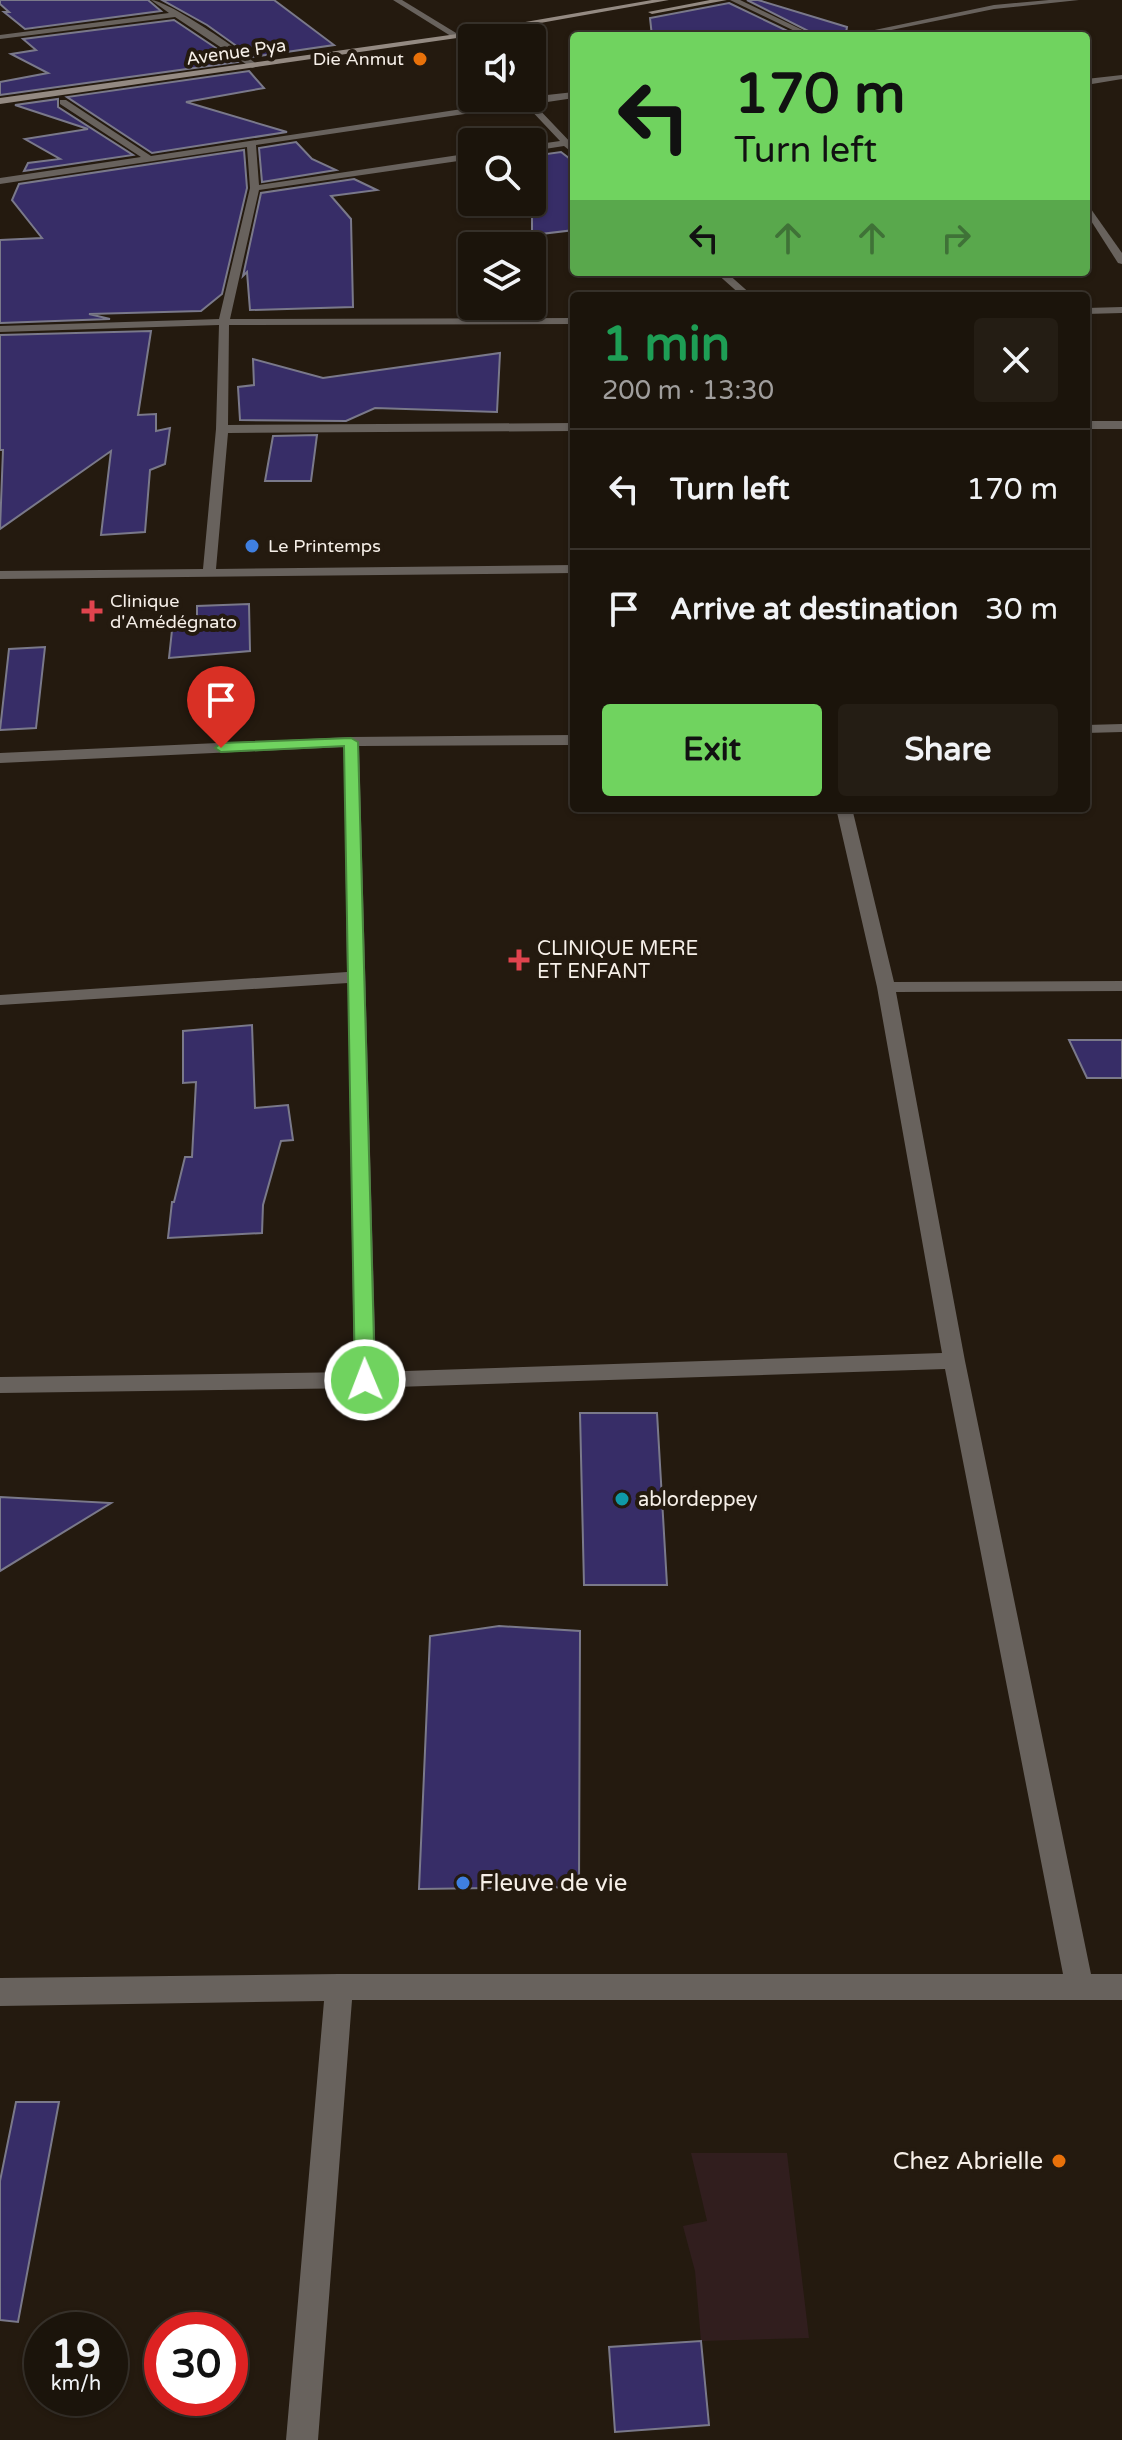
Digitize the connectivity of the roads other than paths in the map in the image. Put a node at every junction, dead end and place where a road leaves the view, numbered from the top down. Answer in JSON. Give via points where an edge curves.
{"nodes":[{"id":1,"x":155,"y":0,"type":"edge"},
{"id":2,"x":397,"y":0,"type":"edge"},
{"id":3,"x":665,"y":0,"type":"edge"},
{"id":4,"x":723,"y":0,"type":"edge"},
{"id":5,"x":734,"y":0,"type":"edge"},
{"id":6,"x":1075,"y":0,"type":"edge"},
{"id":7,"x":178,"y":14,"type":"junction"},
{"id":8,"x":544,"y":24,"type":"edge"},
{"id":9,"x":546,"y":29,"type":"edge"},
{"id":10,"x":802,"y":32,"type":"edge"},
{"id":11,"x":868,"y":32,"type":"edge"},
{"id":12,"x":458,"y":36,"type":"edge"},
{"id":13,"x":0,"y":37,"type":"edge"},
{"id":14,"x":458,"y":41,"type":"edge"},
{"id":15,"x":458,"y":41,"type":"edge"},
{"id":16,"x":255,"y":66,"type":"junction"},
{"id":17,"x":1122,"y":77,"type":"edge"},
{"id":18,"x":1090,"y":81,"type":"edge"},
{"id":19,"x":570,"y":96,"type":"edge"},
{"id":20,"x":546,"y":99,"type":"edge"},
{"id":21,"x":0,"y":101,"type":"edge"},
{"id":22,"x":63,"y":102,"type":"junction"},
{"id":23,"x":0,"y":111,"type":"edge"},
{"id":24,"x":458,"y":112,"type":"edge"},
{"id":25,"x":537,"y":112,"type":"edge"},
{"id":26,"x":251,"y":143,"type":"junction"},
{"id":27,"x":564,"y":143,"type":"junction"},
{"id":28,"x":546,"y":146,"type":"edge"},
{"id":29,"x":570,"y":148,"type":"edge"},
{"id":30,"x":458,"y":158,"type":"edge"},
{"id":31,"x":152,"y":160,"type":"junction"},
{"id":32,"x":0,"y":181,"type":"edge"},
{"id":33,"x":255,"y":188,"type":"junction"},
{"id":34,"x":1090,"y":218,"type":"edge"},
{"id":35,"x":1122,"y":261,"type":"edge"},
{"id":36,"x":725,"y":276,"type":"edge"},
{"id":37,"x":743,"y":292,"type":"edge"},
{"id":38,"x":1122,"y":310,"type":"edge"},
{"id":39,"x":1090,"y":311,"type":"edge"},
{"id":40,"x":570,"y":321,"type":"edge"},
{"id":41,"x":224,"y":322,"type":"junction"},
{"id":42,"x":0,"y":329,"type":"edge"},
{"id":43,"x":1090,"y":425,"type":"edge"},
{"id":44,"x":1122,"y":425,"type":"edge"},
{"id":45,"x":570,"y":427,"type":"edge"},
{"id":46,"x":222,"y":429,"type":"junction"},
{"id":47,"x":570,"y":569,"type":"edge"},
{"id":48,"x":0,"y":575,"type":"edge"},
{"id":49,"x":209,"y":575,"type":"junction"},
{"id":50,"x":1122,"y":728,"type":"edge"},
{"id":51,"x":1090,"y":729,"type":"edge"},
{"id":52,"x":570,"y":740,"type":"edge"},
{"id":53,"x":351,"y":742,"type":"junction"},
{"id":54,"x":0,"y":758,"type":"edge"},
{"id":55,"x":845,"y":812,"type":"edge"},
{"id":56,"x":356,"y":977,"type":"junction"},
{"id":57,"x":1122,"y":986,"type":"edge"},
{"id":58,"x":886,"y":987,"type":"junction"},
{"id":59,"x":0,"y":1000,"type":"edge"},
{"id":60,"x":954,"y":1361,"type":"junction"},
{"id":61,"x":365,"y":1380,"type":"junction"},
{"id":62,"x":0,"y":1385,"type":"edge"},
{"id":63,"x":339,"y":1987,"type":"junction"},
{"id":64,"x":1080,"y":1987,"type":"junction"},
{"id":65,"x":1122,"y":1987,"type":"edge"},
{"id":66,"x":0,"y":1992,"type":"edge"},
{"id":67,"x":302,"y":2440,"type":"edge"}],
"edges":[{"from":1,"to":7,"type":"street"},
{"from":2,"to":12,"type":"street"},
{"from":3,"to":8,"type":"main road","name":"Avenue Pya"},
{"from":4,"to":9,"type":"main road"},
{"from":5,"to":10,"type":"street"},
{"from":6,"to":11,"type":"street","via":[[938,16]]},
{"from":7,"to":13,"type":"street"},
{"from":7,"to":16,"type":"street"},
{"from":14,"to":16,"type":"main road","name":"Avenue Pya"},
{"from":15,"to":22,"type":"main road","name":"Avenue Pya"},
{"from":16,"to":21,"type":"main road","name":"Avenue Pya"},
{"from":17,"to":18,"type":"street"},
{"from":19,"to":20,"type":"street"},
{"from":22,"to":23,"type":"main road","name":"Avenue Pya"},
{"from":22,"to":31,"type":"street"},
{"from":24,"to":26,"type":"street"},
{"from":25,"to":27,"type":"street"},
{"from":26,"to":31,"type":"street"},
{"from":26,"to":33,"type":"street"},
{"from":27,"to":28,"type":"street"},
{"from":27,"to":29,"type":"street"},
{"from":30,"to":33,"type":"street"},
{"from":31,"to":32,"type":"street"},
{"from":33,"to":41,"type":"street"},
{"from":34,"to":35,"type":"street"},
{"from":36,"to":37,"type":"street"},
{"from":38,"to":39,"type":"street"},
{"from":40,"to":41,"type":"street"},
{"from":41,"to":42,"type":"street"},
{"from":41,"to":46,"type":"street"},
{"from":43,"to":44,"type":"street"},
{"from":45,"to":46,"type":"street"},
{"from":46,"to":49,"type":"street"},
{"from":47,"to":49,"type":"street"},
{"from":48,"to":49,"type":"street"},
{"from":50,"to":51,"type":"street"},
{"from":52,"to":53,"type":"street"},
{"from":53,"to":54,"type":"street"},
{"from":53,"to":56,"type":"street"},
{"from":55,"to":58,"type":"street"},
{"from":56,"to":59,"type":"street"},
{"from":56,"to":61,"type":"street"},
{"from":57,"to":58,"type":"street"},
{"from":58,"to":60,"type":"street"},
{"from":60,"to":61,"type":"street"},
{"from":60,"to":64,"type":"street"},
{"from":61,"to":62,"type":"street"},
{"from":63,"to":64,"type":"street"},
{"from":63,"to":66,"type":"street"},
{"from":63,"to":67,"type":"street"},
{"from":64,"to":65,"type":"street"}]}
